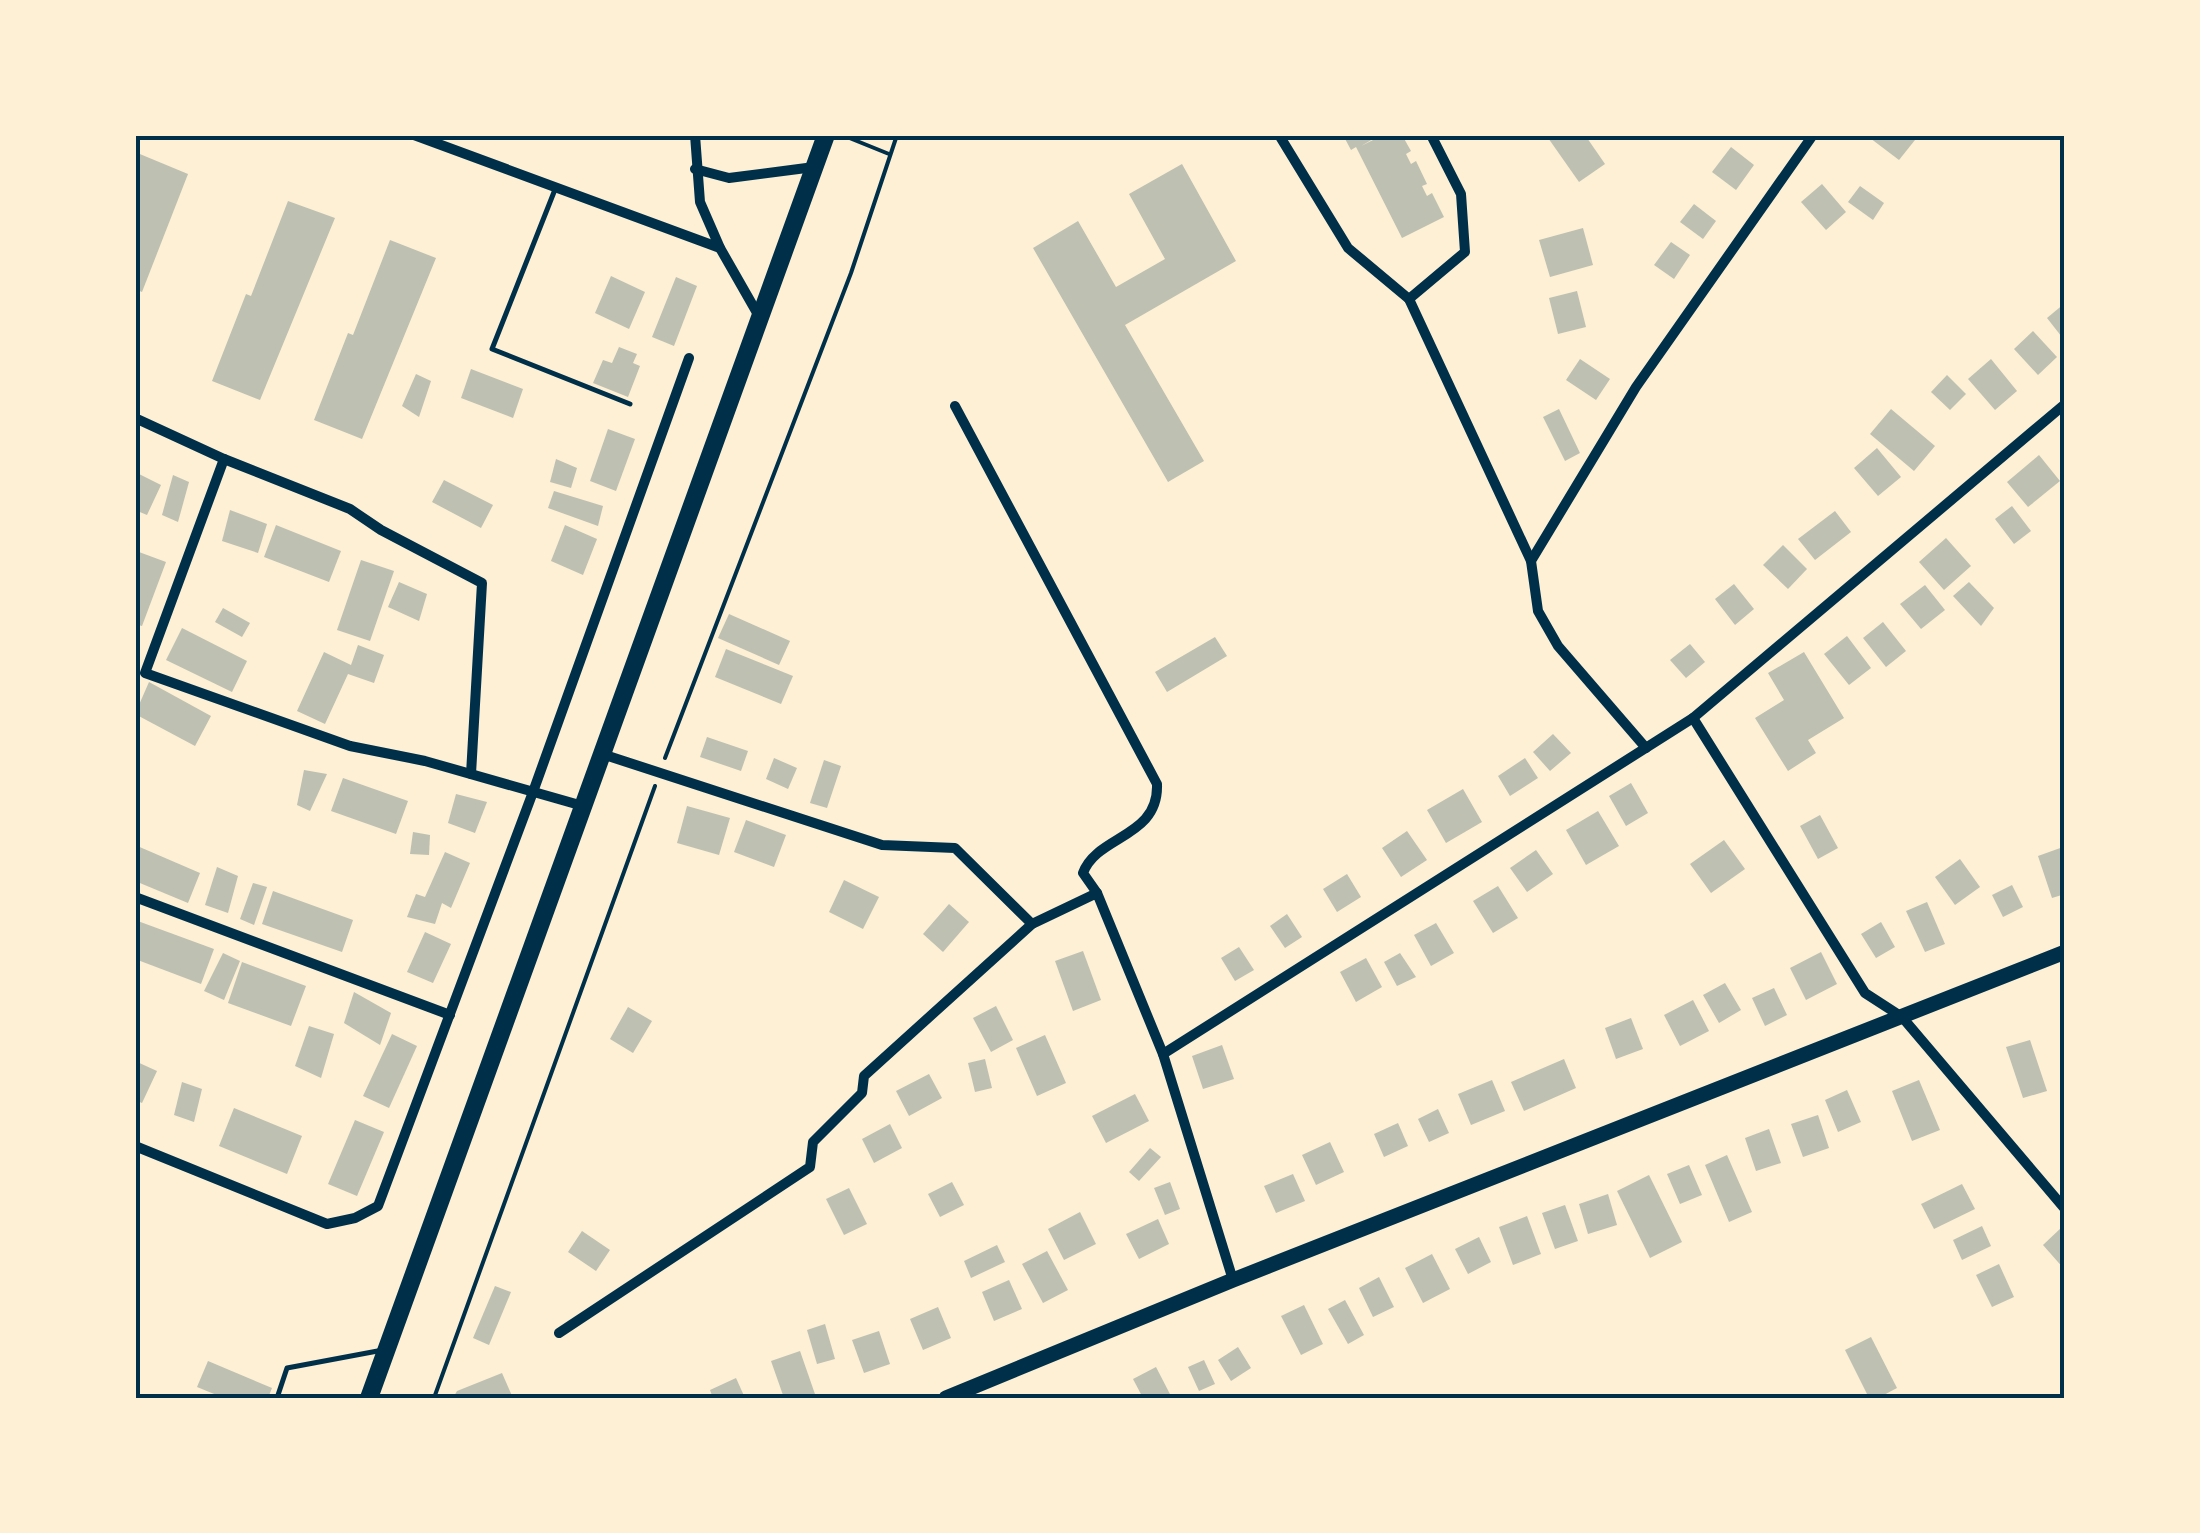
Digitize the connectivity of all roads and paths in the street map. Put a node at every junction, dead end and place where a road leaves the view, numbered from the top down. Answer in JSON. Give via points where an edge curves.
{"nodes":[{"id":1,"x":414,"y":135,"type":"edge"},
{"id":2,"x":695,"y":135,"type":"edge"},
{"id":3,"x":826,"y":135,"type":"edge"},
{"id":4,"x":842,"y":135,"type":"edge"},
{"id":5,"x":1279,"y":135,"type":"edge"},
{"id":6,"x":1431,"y":135,"type":"edge"},
{"id":7,"x":1814,"y":135,"type":"edge"},
{"id":8,"x":890,"y":154,"type":"dead end"},
{"id":9,"x":814,"y":167,"type":"junction"},
{"id":10,"x":695,"y":170,"type":"junction"},
{"id":11,"x":556,"y":188,"type":"junction"},
{"id":12,"x":720,"y":248,"type":"junction"},
{"id":13,"x":1409,"y":298,"type":"junction"},
{"id":14,"x":760,"y":318,"type":"junction"},
{"id":15,"x":689,"y":358,"type":"dead end"},
{"id":16,"x":630,"y":404,"type":"dead end"},
{"id":17,"x":2065,"y":404,"type":"edge"},
{"id":18,"x":955,"y":406,"type":"dead end"},
{"id":19,"x":135,"y":418,"type":"edge"},
{"id":20,"x":224,"y":459,"type":"junction"},
{"id":21,"x":1532,"y":561,"type":"junction"},
{"id":22,"x":1694,"y":718,"type":"junction"},
{"id":23,"x":1646,"y":748,"type":"junction"},
{"id":24,"x":602,"y":754,"type":"junction"},
{"id":25,"x":471,"y":774,"type":"junction"},
{"id":26,"x":533,"y":792,"type":"junction"},
{"id":27,"x":582,"y":806,"type":"junction"},
{"id":28,"x":1097,"y":894,"type":"junction"},
{"id":29,"x":135,"y":897,"type":"edge"},
{"id":30,"x":1032,"y":924,"type":"junction"},
{"id":31,"x":2065,"y":952,"type":"edge"},
{"id":32,"x":450,"y":1015,"type":"junction"},
{"id":33,"x":1902,"y":1017,"type":"junction"},
{"id":34,"x":1163,"y":1054,"type":"junction"},
{"id":35,"x":135,"y":1146,"type":"edge"},
{"id":36,"x":2065,"y":1210,"type":"edge"},
{"id":37,"x":1233,"y":1280,"type":"junction"},
{"id":38,"x":559,"y":1334,"type":"dead end"},
{"id":39,"x":386,"y":1349,"type":"junction"},
{"id":40,"x":277,"y":1398,"type":"edge"},
{"id":41,"x":369,"y":1398,"type":"edge"},
{"id":42,"x":946,"y":1398,"type":"edge"}],
"edges":[{"from":1,"to":11,"type":"street"},
{"from":2,"to":10,"type":"street"},
{"from":3,"to":9,"type":"main road"},
{"from":4,"to":8,"type":"path"},
{"from":5,"to":13,"type":"street","via":[[1348,248]]},
{"from":6,"to":13,"type":"street","via":[[1460,194],[1465,252]]},
{"from":7,"to":21,"type":"street","via":[[1636,386]]},
{"from":9,"to":10,"type":"street","via":[[729,178]]},
{"from":9,"to":14,"type":"main road"},
{"from":10,"to":12,"type":"street","via":[[700,202]]},
{"from":11,"to":12,"type":"street"},
{"from":11,"to":16,"type":"lane","via":[[492,349]]},
{"from":12,"to":14,"type":"street"},
{"from":13,"to":21,"type":"street"},
{"from":14,"to":24,"type":"main road"},
{"from":15,"to":26,"type":"street"},
{"from":17,"to":22,"type":"street"},
{"from":18,"to":28,"type":"street","via":[[1156,784],[1157,796],[1138,828],[1087,860],[1083,873]]},
{"from":19,"to":20,"type":"street"},
{"from":20,"to":25,"type":"street","via":[[350,509],[482,583]]},
{"from":20,"to":25,"type":"street","via":[[145,673],[350,746]]},
{"from":21,"to":23,"type":"street","via":[[1538,611],[1558,646]]},
{"from":22,"to":23,"type":"street"},
{"from":22,"to":33,"type":"street","via":[[1865,993]]},
{"from":23,"to":34,"type":"street"},
{"from":24,"to":27,"type":"main road"},
{"from":24,"to":30,"type":"street","via":[[882,845],[954,848]]},
{"from":25,"to":26,"type":"street"},
{"from":26,"to":27,"type":"street"},
{"from":26,"to":32,"type":"street"},
{"from":27,"to":39,"type":"main road"},
{"from":28,"to":30,"type":"street"},
{"from":28,"to":34,"type":"street"},
{"from":29,"to":32,"type":"street"},
{"from":30,"to":38,"type":"street","via":[[864,1076],[862,1093],[813,1142],[810,1167]]},
{"from":31,"to":33,"type":"main road"},
{"from":32,"to":35,"type":"street","via":[[378,1206],[355,1218],[327,1224]]},
{"from":33,"to":36,"type":"street"},
{"from":33,"to":37,"type":"main road"},
{"from":34,"to":37,"type":"street"},
{"from":37,"to":42,"type":"main road"},
{"from":39,"to":40,"type":"lane","via":[[287,1368]]},
{"from":39,"to":41,"type":"main road"}]}
